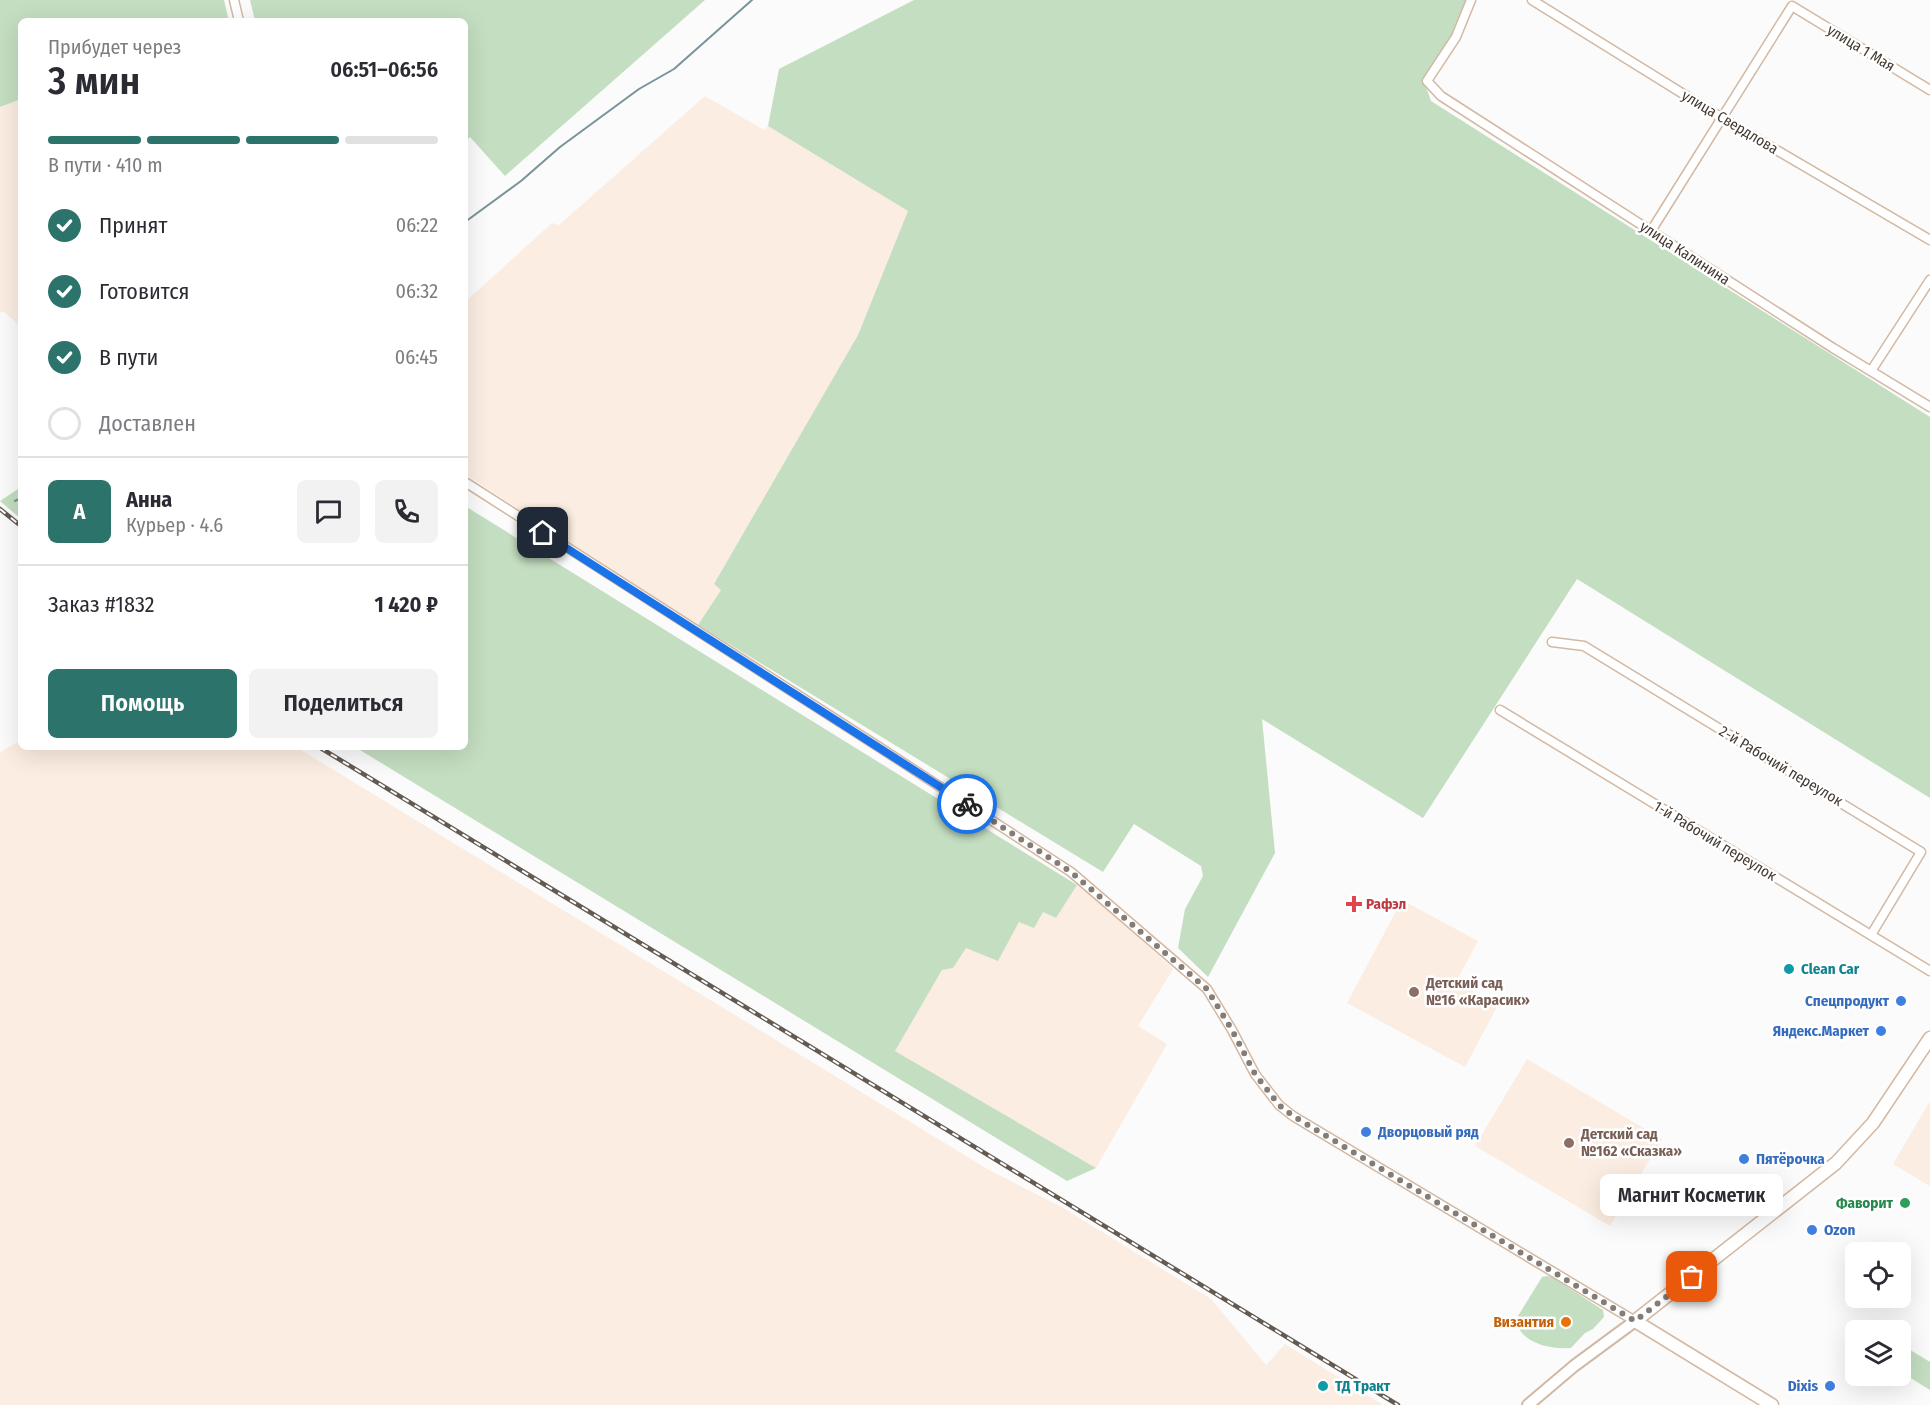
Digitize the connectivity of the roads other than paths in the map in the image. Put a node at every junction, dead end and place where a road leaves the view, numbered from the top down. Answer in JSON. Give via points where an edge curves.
{"nodes":[{"id":1,"x":234,"y":0,"type":"edge"},
{"id":2,"x":1471,"y":0,"type":"edge"},
{"id":3,"x":1532,"y":0,"type":"edge"},
{"id":4,"x":238,"y":18,"type":"edge"},
{"id":5,"x":1930,"y":90,"type":"edge"},
{"id":6,"x":1722,"y":118,"type":"junction"},
{"id":7,"x":1651,"y":231,"type":"junction"},
{"id":8,"x":1930,"y":240,"type":"edge"},
{"id":9,"x":1930,"y":280,"type":"edge"},
{"id":10,"x":1871,"y":371,"type":"junction"},
{"id":11,"x":1930,"y":407,"type":"edge"},
{"id":12,"x":468,"y":484,"type":"edge"},
{"id":13,"x":1552,"y":642,"type":"dead end"},
{"id":14,"x":1500,"y":710,"type":"dead end"},
{"id":15,"x":1871,"y":935,"type":"junction"},
{"id":16,"x":1930,"y":971,"type":"edge"},
{"id":17,"x":1930,"y":1038,"type":"edge"},
{"id":18,"x":1635,"y":1321,"type":"junction"},
{"id":19,"x":1528,"y":1405,"type":"edge"},
{"id":20,"x":1772,"y":1405,"type":"edge"}],
"edges":[{"from":1,"to":4,"type":"street"},
{"from":2,"to":7,"type":"street","name":"улица Калинина","via":[[1456,37],[1428,81],[1441,96]]},
{"from":3,"to":6,"type":"street","name":"улица Свердлова"},
{"from":5,"to":6,"type":"street","name":"улица 1 Мая","via":[[1792,6]]},
{"from":6,"to":7,"type":"street"},
{"from":6,"to":8,"type":"street","name":"улица Свердлова"},
{"from":7,"to":10,"type":"street","name":"улица Калинина"},
{"from":9,"to":10,"type":"street"},
{"from":10,"to":11,"type":"street","name":"улица Калинина"},
{"from":12,"to":18,"type":"street","via":[[1071,872],[1207,989],[1255,1074],[1279,1105]]},
{"from":13,"to":15,"type":"street","name":"2-й Рабочий переулок","via":[[1584,646],[1921,852]]},
{"from":14,"to":15,"type":"street","name":"1-й Рабочий переулок"},
{"from":15,"to":16,"type":"street","name":"1-й Рабочий переулок"},
{"from":17,"to":18,"type":"main road","via":[[1873,1123],[1836,1163]]},
{"from":18,"to":19,"type":"street"},
{"from":18,"to":20,"type":"main road"}]}
